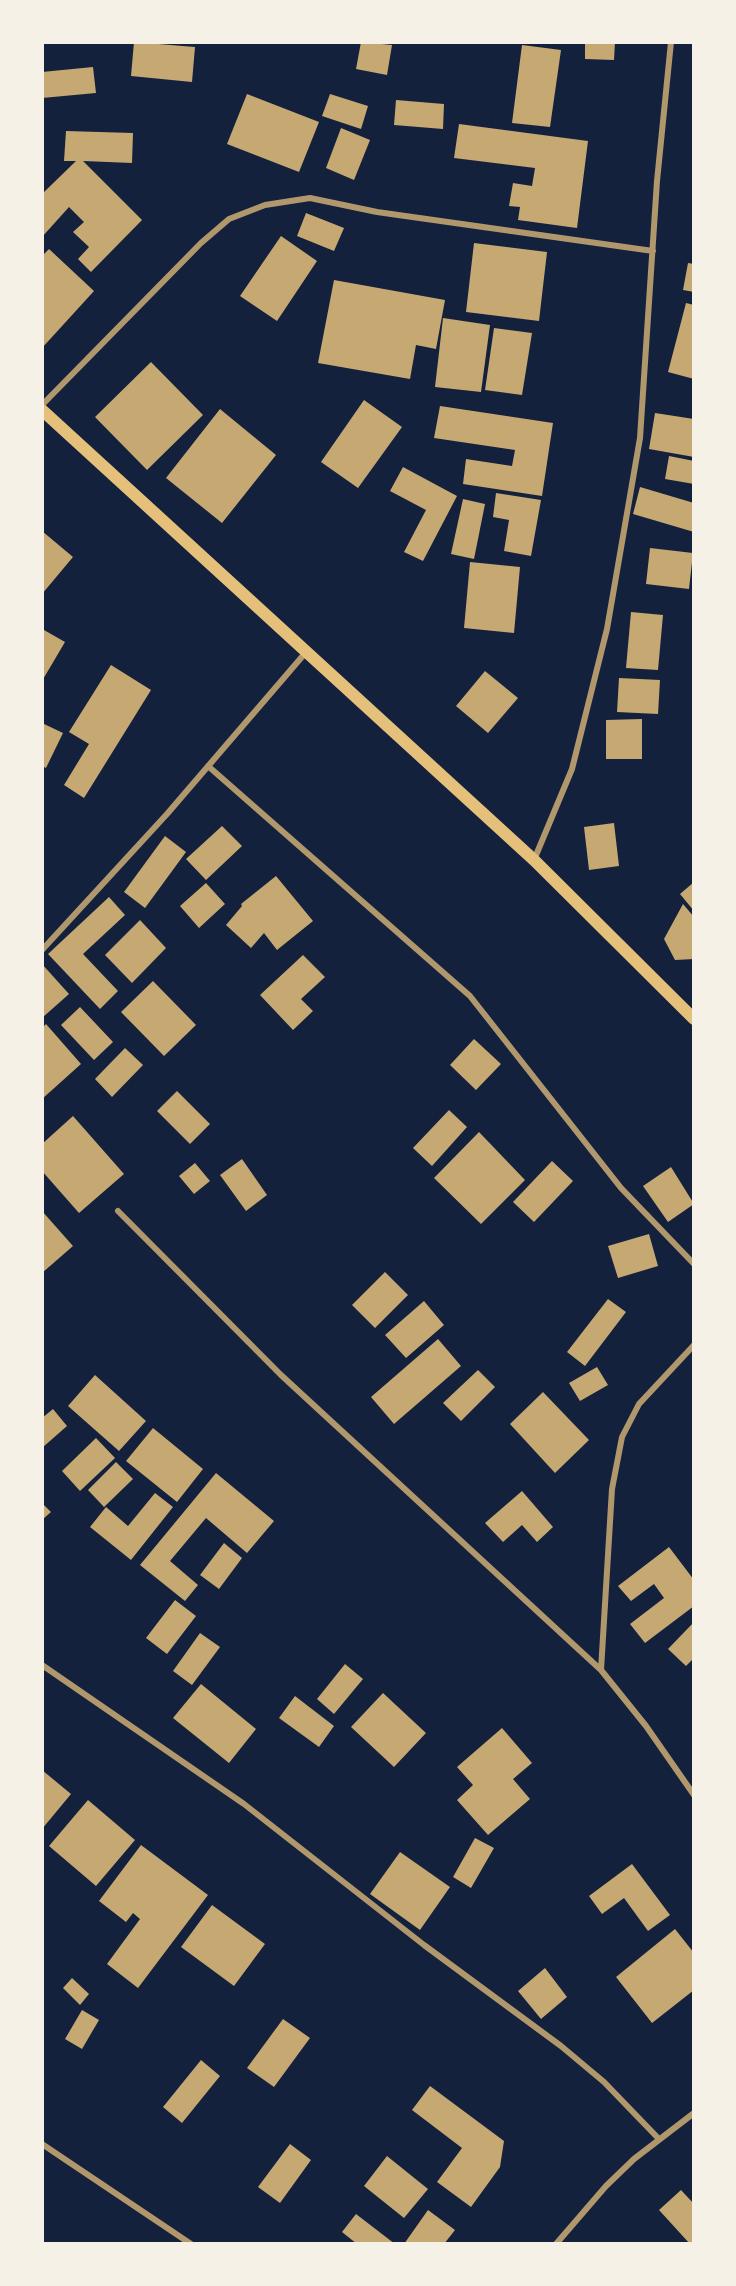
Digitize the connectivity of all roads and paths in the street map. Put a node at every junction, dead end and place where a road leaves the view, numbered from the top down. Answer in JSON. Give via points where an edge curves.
{"nodes":[{"id":1,"x":671,"y":42,"type":"edge"},
{"id":2,"x":652,"y":251,"type":"junction"},
{"id":3,"x":42,"y":405,"type":"edge"},
{"id":4,"x":42,"y":410,"type":"edge"},
{"id":5,"x":308,"y":651,"type":"junction"},
{"id":6,"x":208,"y":766,"type":"junction"},
{"id":7,"x":534,"y":860,"type":"junction"},
{"id":8,"x":42,"y":950,"type":"edge"},
{"id":9,"x":694,"y":1019,"type":"edge"},
{"id":10,"x":118,"y":1211,"type":"dead end"},
{"id":11,"x":694,"y":1264,"type":"edge"},
{"id":12,"x":694,"y":1345,"type":"edge"},
{"id":13,"x":42,"y":1665,"type":"edge"},
{"id":14,"x":602,"y":1670,"type":"junction"},
{"id":15,"x":694,"y":1795,"type":"edge"},
{"id":16,"x":694,"y":2113,"type":"edge"},
{"id":17,"x":658,"y":2138,"type":"junction"},
{"id":18,"x":42,"y":2144,"type":"edge"},
{"id":19,"x":190,"y":2244,"type":"edge"},
{"id":20,"x":556,"y":2244,"type":"edge"}],
"edges":[{"from":1,"to":2,"type":"street"},
{"from":2,"to":3,"type":"street","via":[[399,215],[310,198],[265,205],[229,219],[201,243]]},
{"from":2,"to":7,"type":"street","via":[[640,438],[607,629],[572,769]]},
{"from":4,"to":5,"type":"main road"},
{"from":5,"to":6,"type":"street"},
{"from":5,"to":7,"type":"main road"},
{"from":6,"to":8,"type":"street"},
{"from":6,"to":11,"type":"street","via":[[470,996],[621,1188]]},
{"from":7,"to":9,"type":"main road"},
{"from":10,"to":14,"type":"street","via":[[281,1375]]},
{"from":12,"to":14,"type":"street","via":[[639,1404],[622,1437],[612,1489]]},
{"from":13,"to":17,"type":"street","via":[[244,1804],[561,2046],[604,2082]]},
{"from":14,"to":15,"type":"street"},
{"from":16,"to":17,"type":"street"},
{"from":17,"to":20,"type":"street","via":[[606,2186]]},
{"from":18,"to":19,"type":"street"}]}
